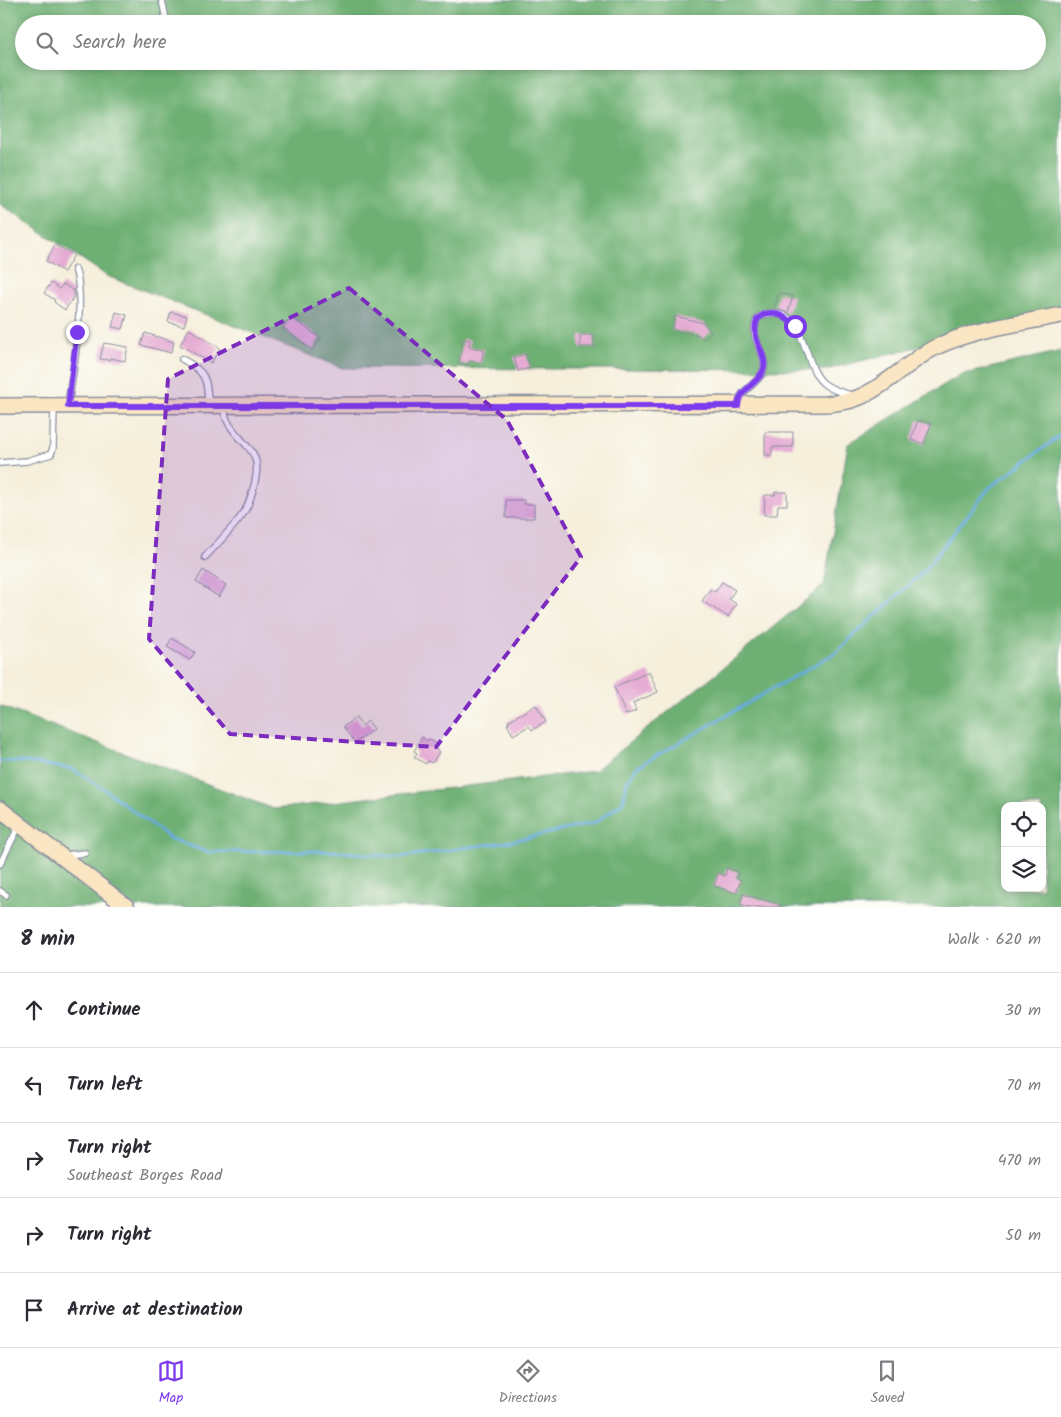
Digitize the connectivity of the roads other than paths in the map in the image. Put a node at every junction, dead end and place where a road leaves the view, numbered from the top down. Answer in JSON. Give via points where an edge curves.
{"nodes":[{"id":1,"x":162,"y":0,"type":"edge"},
{"id":2,"x":165,"y":15,"type":"edge"},
{"id":3,"x":74,"y":269,"type":"dead end"},
{"id":4,"x":1061,"y":315,"type":"edge"},
{"id":5,"x":182,"y":358,"type":"dead end"},
{"id":6,"x":858,"y":398,"type":"junction"},
{"id":7,"x":208,"y":405,"type":"junction"},
{"id":8,"x":224,"y":405,"type":"junction"},
{"id":9,"x":0,"y":406,"type":"edge"},
{"id":10,"x":61,"y":406,"type":"junction"},
{"id":11,"x":738,"y":406,"type":"junction"},
{"id":12,"x":0,"y":463,"type":"edge"},
{"id":13,"x":205,"y":557,"type":"dead end"},
{"id":14,"x":0,"y":809,"type":"edge"},
{"id":15,"x":20,"y":824,"type":"junction"},
{"id":16,"x":85,"y":853,"type":"dead end"},
{"id":17,"x":62,"y":856,"type":"junction"},
{"id":18,"x":0,"y":864,"type":"edge"},
{"id":19,"x":0,"y":891,"type":"edge"},
{"id":20,"x":6,"y":895,"type":"dead end"},
{"id":21,"x":127,"y":907,"type":"edge"}],
"edges":[{"from":1,"to":2,"type":"lane"},
{"from":3,"to":10,"type":"lane","via":[[78,277],[78,316]]},
{"from":4,"to":6,"type":"street","via":[[947,342]]},
{"from":5,"to":7,"type":"lane","via":[[202,372]]},
{"from":6,"to":11,"type":"street","via":[[826,404]]},
{"from":6,"to":11,"type":"lane","via":[[822,382],[795,326],[787,318],[772,313],[757,320],[755,335],[764,368],[740,398]]},
{"from":7,"to":8,"type":"street"},
{"from":7,"to":10,"type":"street"},
{"from":8,"to":11,"type":"street"},
{"from":8,"to":13,"type":"lane","via":[[227,422],[252,452],[256,462],[255,483],[245,512]]},
{"from":9,"to":10,"type":"street"},
{"from":10,"to":12,"type":"lane","via":[[52,453],[33,460]]},
{"from":14,"to":15,"type":"street"},
{"from":15,"to":17,"type":"street"},
{"from":15,"to":18,"type":"lane"},
{"from":16,"to":17,"type":"lane"},
{"from":17,"to":21,"type":"street"},
{"from":19,"to":20,"type":"lane"}]}
